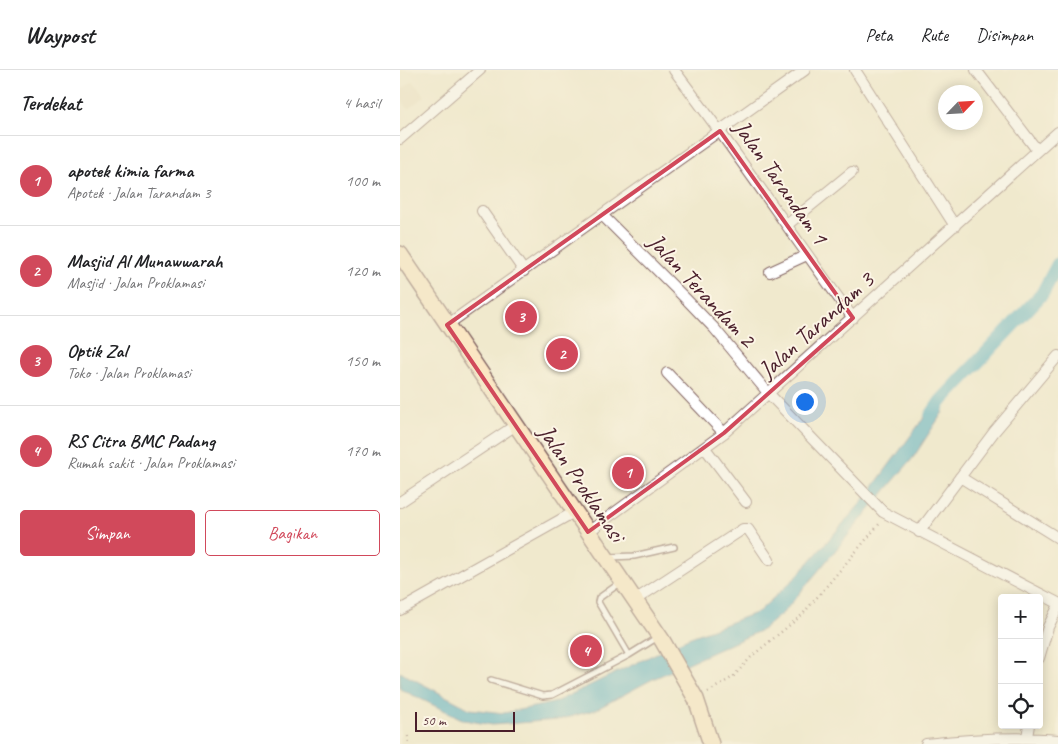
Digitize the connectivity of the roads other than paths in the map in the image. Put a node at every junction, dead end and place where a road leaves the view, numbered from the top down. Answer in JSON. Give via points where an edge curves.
{"nodes":[{"id":1,"x":480,"y":70,"type":"edge"},
{"id":2,"x":674,"y":70,"type":"edge"},
{"id":3,"x":805,"y":70,"type":"edge"},
{"id":4,"x":855,"y":70,"type":"edge"},
{"id":5,"x":976,"y":70,"type":"edge"},
{"id":6,"x":720,"y":131,"type":"junction"},
{"id":7,"x":1058,"y":132,"type":"edge"},
{"id":8,"x":400,"y":139,"type":"edge"},
{"id":9,"x":1037,"y":150,"type":"junction"},
{"id":10,"x":852,"y":172,"type":"dead end"},
{"id":11,"x":482,"y":211,"type":"dead end"},
{"id":12,"x":602,"y":215,"type":"junction"},
{"id":13,"x":788,"y":224,"type":"junction"},
{"id":14,"x":955,"y":226,"type":"junction"},
{"id":15,"x":400,"y":254,"type":"edge"},
{"id":16,"x":807,"y":255,"type":"junction"},
{"id":17,"x":524,"y":271,"type":"junction"},
{"id":18,"x":770,"y":272,"type":"dead end"},
{"id":19,"x":853,"y":318,"type":"junction"},
{"id":20,"x":447,"y":325,"type":"junction"},
{"id":21,"x":1058,"y":356,"type":"edge"},
{"id":22,"x":667,"y":373,"type":"dead end"},
{"id":23,"x":769,"y":394,"type":"junction"},
{"id":24,"x":516,"y":425,"type":"junction"},
{"id":25,"x":724,"y":433,"type":"junction"},
{"id":26,"x":705,"y":448,"type":"junction"},
{"id":27,"x":960,"y":477,"type":"junction"},
{"id":28,"x":400,"y":502,"type":"edge"},
{"id":29,"x":746,"y":502,"type":"dead end"},
{"id":30,"x":576,"y":511,"type":"junction"},
{"id":31,"x":588,"y":532,"type":"junction"},
{"id":32,"x":919,"y":532,"type":"junction"},
{"id":33,"x":1058,"y":538,"type":"edge"},
{"id":34,"x":674,"y":548,"type":"dead end"},
{"id":35,"x":604,"y":557,"type":"junction"},
{"id":36,"x":769,"y":560,"type":"dead end"},
{"id":37,"x":622,"y":581,"type":"junction"},
{"id":38,"x":635,"y":600,"type":"junction"},
{"id":39,"x":1058,"y":603,"type":"edge"},
{"id":40,"x":1058,"y":607,"type":"edge"},
{"id":41,"x":400,"y":610,"type":"edge"},
{"id":42,"x":660,"y":638,"type":"junction"},
{"id":43,"x":1043,"y":644,"type":"edge"},
{"id":44,"x":628,"y":655,"type":"junction"},
{"id":45,"x":491,"y":680,"type":"dead end"},
{"id":46,"x":1028,"y":729,"type":"edge"},
{"id":47,"x":1027,"y":737,"type":"junction"},
{"id":48,"x":1058,"y":740,"type":"edge"},
{"id":49,"x":711,"y":744,"type":"edge"},
{"id":50,"x":926,"y":744,"type":"edge"}],
"edges":[{"from":1,"to":8,"type":"street"},
{"from":2,"to":6,"type":"street","name":"Jalan Tarandam 1"},
{"from":3,"to":6,"type":"street"},
{"from":4,"to":14,"type":"street"},
{"from":5,"to":9,"type":"street"},
{"from":6,"to":12,"type":"street"},
{"from":6,"to":13,"type":"street","name":"Jalan Tarandam 1"},
{"from":7,"to":9,"type":"street","name":"Jalan Tarandam 3"},
{"from":9,"to":14,"type":"street","name":"Jalan Tarandam 3"},
{"from":10,"to":13,"type":"street"},
{"from":11,"to":17,"type":"street"},
{"from":12,"to":17,"type":"street"},
{"from":12,"to":23,"type":"street","name":"Jalan Terandam 2","via":[[714,328]]},
{"from":13,"to":16,"type":"street","name":"Jalan Tarandam 1"},
{"from":14,"to":19,"type":"street","name":"Jalan Tarandam 3"},
{"from":15,"to":20,"type":"main road","name":"Jalan Proklamasi"},
{"from":16,"to":18,"type":"street"},
{"from":16,"to":19,"type":"street","name":"Jalan Tarandam 1"},
{"from":17,"to":20,"type":"street"},
{"from":19,"to":23,"type":"street","name":"Jalan Tarandam 3"},
{"from":20,"to":24,"type":"main road","name":"Jalan Proklamasi"},
{"from":21,"to":27,"type":"street"},
{"from":22,"to":25,"type":"street"},
{"from":23,"to":25,"type":"street","name":"Jalan Tarandam 3"},
{"from":23,"to":32,"type":"street","name":"Jalan Terandam 2","via":[[885,514]]},
{"from":24,"to":28,"type":"street"},
{"from":24,"to":30,"type":"main road","name":"Jalan Proklamasi"},
{"from":25,"to":26,"type":"street","name":"Jalan Tarandam 3"},
{"from":26,"to":29,"type":"street"},
{"from":26,"to":31,"type":"street","name":"Jalan Tarandam 3"},
{"from":27,"to":32,"type":"street"},
{"from":27,"to":33,"type":"street"},
{"from":30,"to":31,"type":"main road","name":"Jalan Proklamasi"},
{"from":30,"to":41,"type":"street"},
{"from":31,"to":35,"type":"main road","name":"Jalan Proklamasi"},
{"from":32,"to":39,"type":"street","name":"Jalan Terandam 2"},
{"from":34,"to":35,"type":"lane","via":[[634,556]]},
{"from":35,"to":37,"type":"main road","name":"Jalan Proklamasi"},
{"from":36,"to":38,"type":"street","via":[[748,529],[742,529]]},
{"from":37,"to":38,"type":"main road","name":"Jalan Proklamasi"},
{"from":37,"to":44,"type":"lane","via":[[598,602]]},
{"from":38,"to":42,"type":"main road","name":"Jalan Proklamasi"},
{"from":40,"to":43,"type":"street"},
{"from":42,"to":44,"type":"lane"},
{"from":42,"to":49,"type":"main road","name":"Jalan Proklamasi","via":[[689,684]]},
{"from":44,"to":45,"type":"lane","via":[[552,695],[543,696]]},
{"from":46,"to":47,"type":"street"},
{"from":47,"to":48,"type":"street"},
{"from":47,"to":50,"type":"street"}]}
